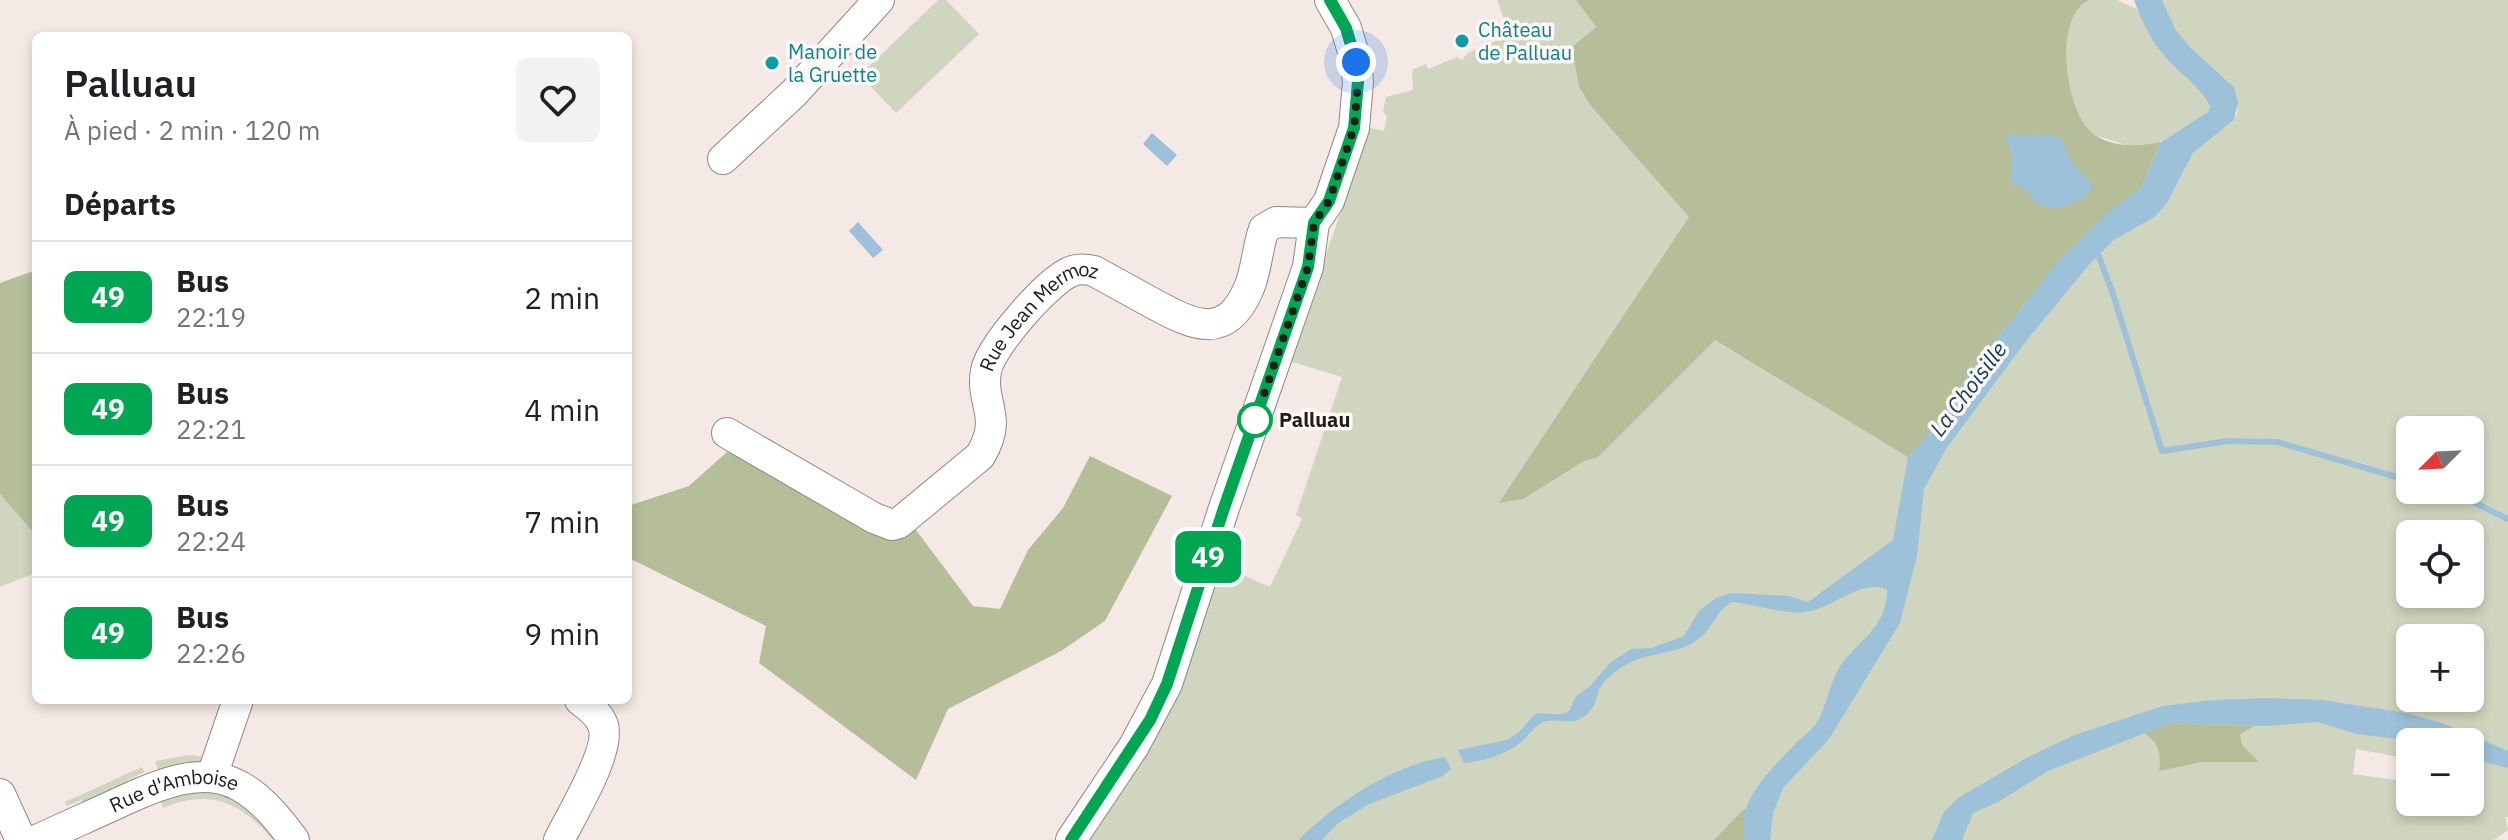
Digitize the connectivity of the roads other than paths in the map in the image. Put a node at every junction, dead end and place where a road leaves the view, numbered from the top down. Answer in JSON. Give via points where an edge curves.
{"nodes":[{"id":1,"x":879,"y":0,"type":"edge"},
{"id":2,"x":1330,"y":0,"type":"edge"},
{"id":3,"x":723,"y":159,"type":"dead end"},
{"id":4,"x":1314,"y":223,"type":"junction"},
{"id":5,"x":727,"y":433,"type":"dead end"},
{"id":6,"x":237,"y":704,"type":"edge"},
{"id":7,"x":585,"y":704,"type":"edge"},
{"id":8,"x":212,"y":776,"type":"junction"},
{"id":9,"x":0,"y":794,"type":"edge"},
{"id":10,"x":21,"y":840,"type":"edge"},
{"id":11,"x":37,"y":840,"type":"edge"},
{"id":12,"x":294,"y":840,"type":"edge"},
{"id":13,"x":559,"y":840,"type":"edge"},
{"id":14,"x":1071,"y":840,"type":"edge"}],
"edges":[{"from":1,"to":3,"type":"street","via":[[794,93]]},
{"from":2,"to":4,"type":"street","via":[[1356,62],[1358,102],[1329,201]]},
{"from":4,"to":5,"type":"street","name":"Rue Jean Mermoz","via":[[1276,222],[1264,229],[1244,298],[1230,316],[1211,325],[1187,322],[1094,271],[1064,275],[1003,337],[989,359],[985,383],[992,423],[986,447],[899,523],[874,518]]},
{"from":4,"to":14,"type":"street","via":[[1308,267],[1167,684],[1150,720]]},
{"from":6,"to":8,"type":"street"},
{"from":7,"to":13,"type":"street","via":[[603,724],[605,739]]},
{"from":8,"to":11,"type":"street","name":"Rue d'Amboise","via":[[167,782]]},
{"from":8,"to":12,"type":"street","name":"Rue d'Amboise","via":[[251,792]]},
{"from":9,"to":10,"type":"street"}]}
